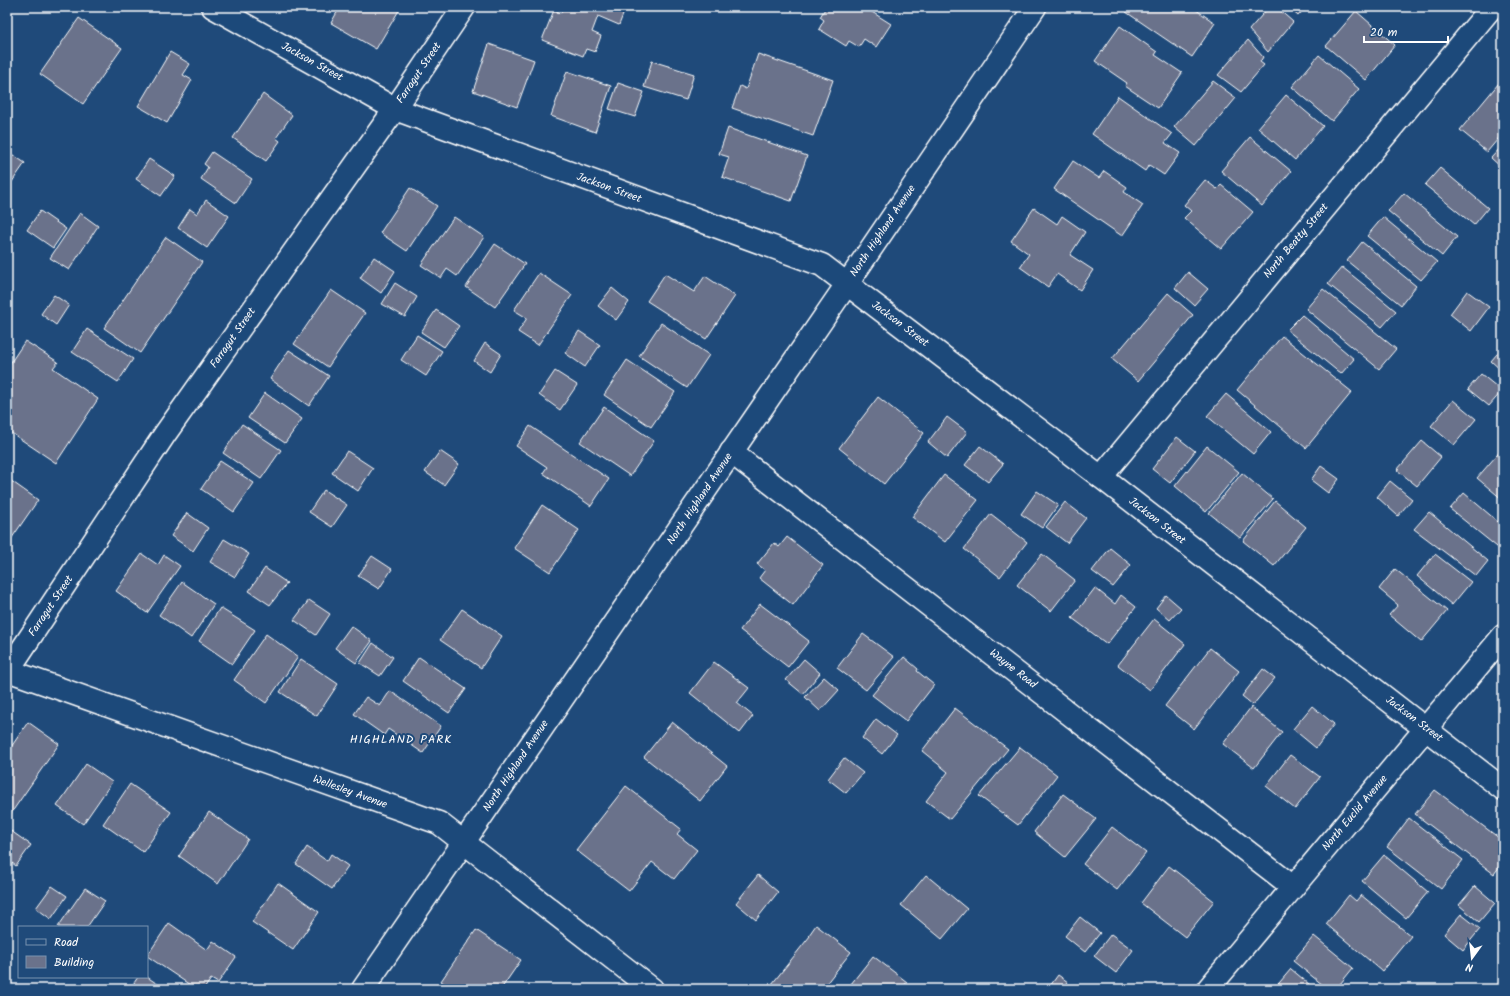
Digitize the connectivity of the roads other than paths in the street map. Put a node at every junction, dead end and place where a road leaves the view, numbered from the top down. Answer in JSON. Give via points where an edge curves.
{"nodes":[{"id":1,"x":212,"y":7,"type":"edge"},
{"id":2,"x":464,"y":7,"type":"edge"},
{"id":3,"x":1035,"y":7,"type":"edge"},
{"id":4,"x":1492,"y":7,"type":"edge"},
{"id":5,"x":395,"y":109,"type":"junction"},
{"id":6,"x":847,"y":284,"type":"junction"},
{"id":7,"x":732,"y":452,"type":"junction"},
{"id":8,"x":1101,"y":477,"type":"junction"},
{"id":9,"x":1503,"y":636,"type":"edge"},
{"id":10,"x":7,"y":671,"type":"edge"},
{"id":11,"x":1426,"y":728,"type":"junction"},
{"id":12,"x":1503,"y":789,"type":"edge"},
{"id":13,"x":464,"y":842,"type":"junction"},
{"id":14,"x":1293,"y":887,"type":"junction"},
{"id":15,"x":363,"y":989,"type":"edge"},
{"id":16,"x":652,"y":989,"type":"edge"},
{"id":17,"x":1208,"y":989,"type":"edge"}],
"edges":[{"from":1,"to":5,"type":"street","name":"Jackson Street"},
{"from":2,"to":5,"type":"street","name":"Farragut Street"},
{"from":3,"to":6,"type":"street","name":"North Highland Avenue"},
{"from":4,"to":8,"type":"street","name":"North Beatty Street"},
{"from":5,"to":6,"type":"street","name":"Jackson Street","via":[[822,266]]},
{"from":5,"to":10,"type":"street","name":"Farragut Street","via":[[165,434]]},
{"from":6,"to":7,"type":"street","name":"North Highland Avenue"},
{"from":6,"to":8,"type":"street","name":"Jackson Street"},
{"from":7,"to":13,"type":"street","name":"North Highland Avenue"},
{"from":7,"to":14,"type":"street","name":"Wayne Road"},
{"from":8,"to":11,"type":"street","name":"Jackson Street"},
{"from":9,"to":11,"type":"street","name":"North Euclid Avenue"},
{"from":10,"to":13,"type":"street","name":"Wellesley Avenue","via":[[439,824]]},
{"from":11,"to":12,"type":"street","name":"Jackson Street"},
{"from":11,"to":14,"type":"street","name":"North Euclid Avenue"},
{"from":13,"to":15,"type":"street","name":"North Highland Avenue"},
{"from":13,"to":16,"type":"street","name":"Wellesley Avenue"},
{"from":14,"to":17,"type":"street","name":"North Euclid Avenue"}]}
